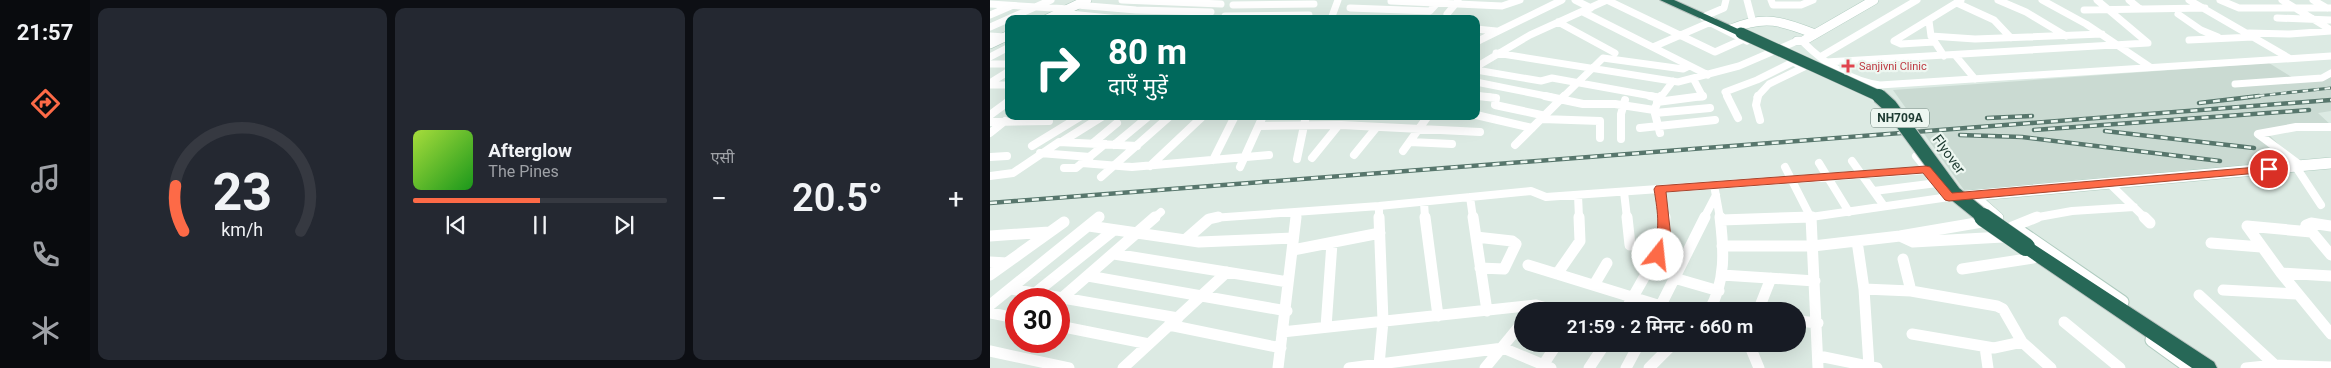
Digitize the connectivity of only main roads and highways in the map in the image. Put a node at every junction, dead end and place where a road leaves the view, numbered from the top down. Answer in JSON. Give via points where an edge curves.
{"nodes":[{"id":1,"x":1664,"y":0,"type":"edge"},
{"id":2,"x":1672,"y":0,"type":"edge"},
{"id":3,"x":1709,"y":19,"type":"junction"},
{"id":4,"x":2207,"y":368,"type":"edge"}],
"edges":[{"from":1,"to":3,"type":"highway","number":"NH709A"},
{"from":2,"to":3,"type":"highway","number":"NH709A"},
{"from":3,"to":4,"type":"highway","name":"Flyover","number":"NH709A","bridge":true,"via":[[1881,97],[1954,193],[1976,212]]}]}
